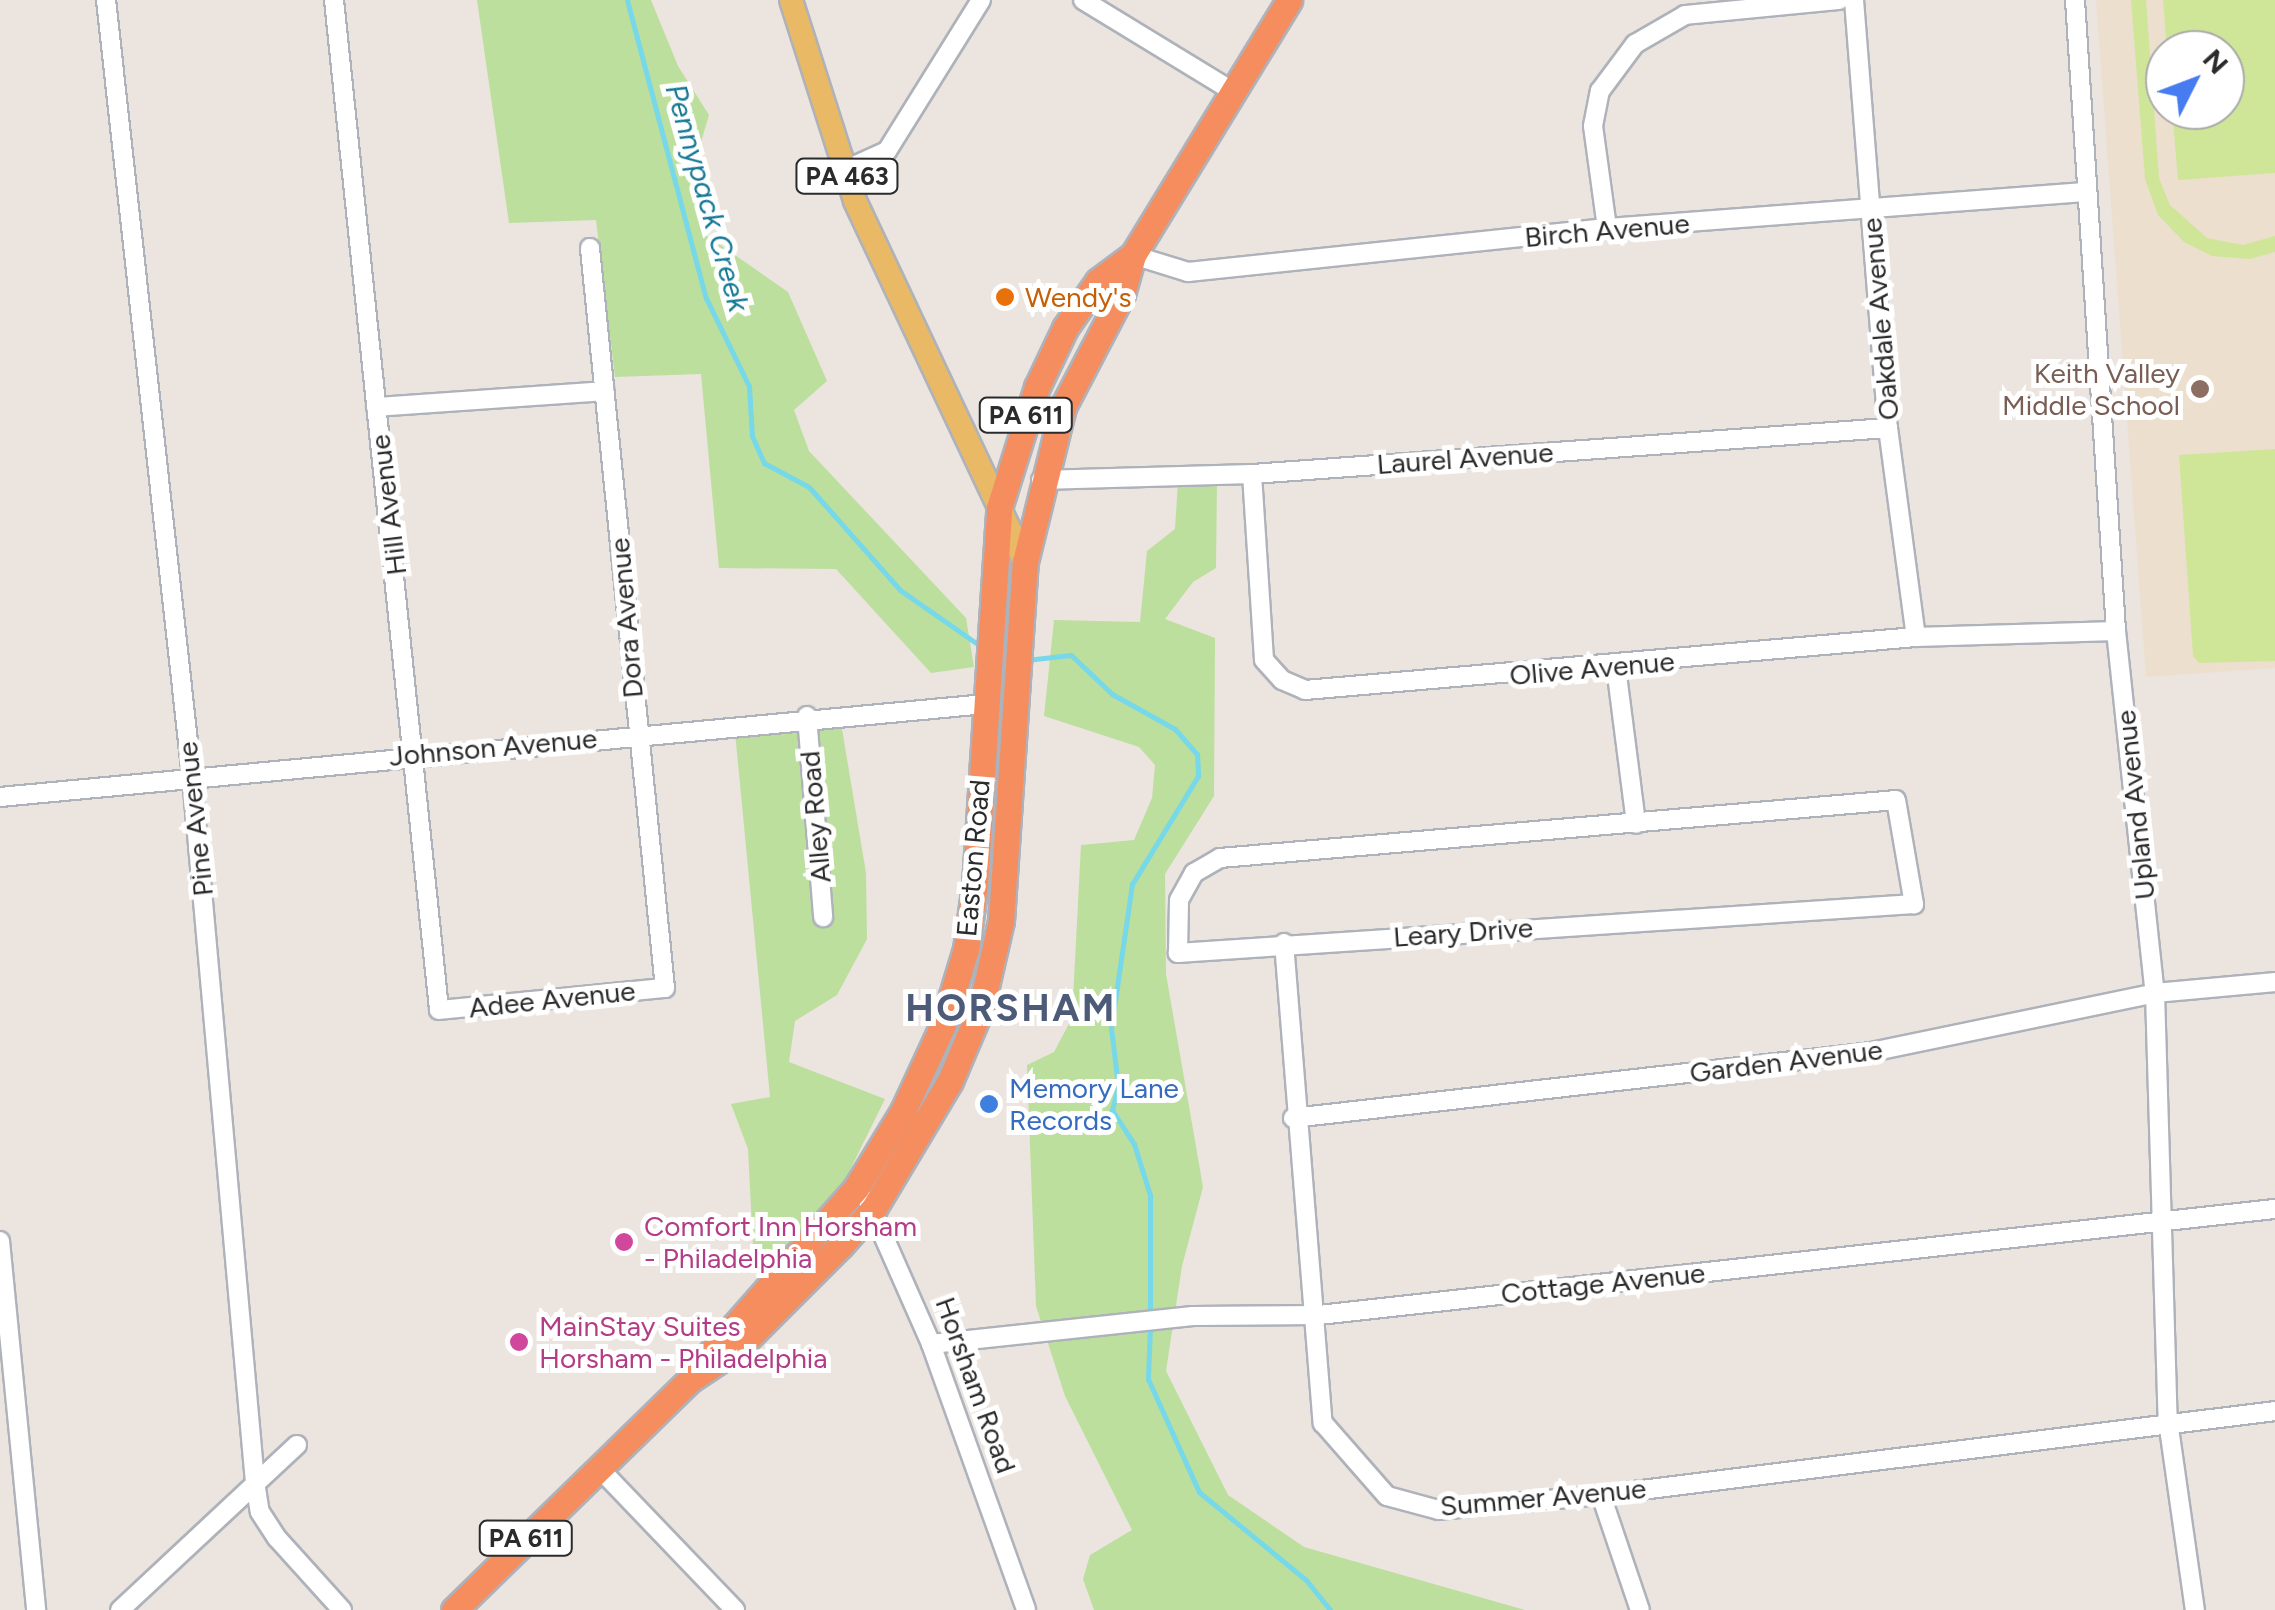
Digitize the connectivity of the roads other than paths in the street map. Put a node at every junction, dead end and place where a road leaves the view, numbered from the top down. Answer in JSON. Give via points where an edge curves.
{"nodes":[{"id":1,"x":106,"y":0,"type":"edge"},
{"id":2,"x":334,"y":0,"type":"edge"},
{"id":3,"x":791,"y":0,"type":"edge"},
{"id":4,"x":982,"y":0,"type":"edge"},
{"id":5,"x":1083,"y":0,"type":"edge"},
{"id":6,"x":1289,"y":0,"type":"edge"},
{"id":7,"x":1838,"y":0,"type":"edge"},
{"id":8,"x":1854,"y":0,"type":"edge"},
{"id":9,"x":2075,"y":0,"type":"edge"},
{"id":10,"x":1234,"y":92,"type":"junction"},
{"id":11,"x":845,"y":170,"type":"junction"},
{"id":12,"x":2086,"y":192,"type":"junction"},
{"id":13,"x":1872,"y":213,"type":"junction"},
{"id":14,"x":1607,"y":228,"type":"junction"},
{"id":15,"x":590,"y":248,"type":"dead end"},
{"id":16,"x":1132,"y":255,"type":"junction"},
{"id":17,"x":604,"y":391,"type":"junction"},
{"id":18,"x":376,"y":407,"type":"junction"},
{"id":19,"x":1888,"y":428,"type":"junction"},
{"id":20,"x":1252,"y":474,"type":"junction"},
{"id":21,"x":1040,"y":480,"type":"junction"},
{"id":22,"x":998,"y":508,"type":"junction"},
{"id":23,"x":1025,"y":562,"type":"junction"},
{"id":24,"x":2116,"y":631,"type":"junction"},
{"id":25,"x":1916,"y":637,"type":"junction"},
{"id":26,"x":1616,"y":667,"type":"junction"},
{"id":27,"x":986,"y":704,"type":"junction"},
{"id":28,"x":807,"y":716,"type":"junction"},
{"id":29,"x":636,"y":735,"type":"junction"},
{"id":30,"x":416,"y":753,"type":"junction"},
{"id":31,"x":192,"y":778,"type":"junction"},
{"id":32,"x":0,"y":798,"type":"edge"},
{"id":33,"x":1636,"y":824,"type":"junction"},
{"id":34,"x":823,"y":918,"type":"dead end"},
{"id":35,"x":1284,"y":944,"type":"junction"},
{"id":36,"x":2275,"y":982,"type":"edge"},
{"id":37,"x":665,"y":988,"type":"joint"},
{"id":38,"x":2156,"y":993,"type":"junction"},
{"id":39,"x":439,"y":1010,"type":"joint"},
{"id":40,"x":1294,"y":1118,"type":"junction"},
{"id":41,"x":856,"y":1188,"type":"junction"},
{"id":42,"x":874,"y":1208,"type":"junction"},
{"id":43,"x":2275,"y":1210,"type":"edge"},
{"id":44,"x":2166,"y":1219,"type":"junction"},
{"id":45,"x":0,"y":1241,"type":"edge"},
{"id":46,"x":1319,"y":1315,"type":"junction"},
{"id":47,"x":931,"y":1344,"type":"junction"},
{"id":48,"x":691,"y":1378,"type":"junction"},
{"id":49,"x":2275,"y":1411,"type":"edge"},
{"id":50,"x":2168,"y":1421,"type":"junction"},
{"id":51,"x":297,"y":1445,"type":"dead end"},
{"id":52,"x":598,"y":1467,"type":"junction"},
{"id":53,"x":255,"y":1482,"type":"junction"},
{"id":54,"x":1601,"y":1495,"type":"junction"},
{"id":55,"x":36,"y":1610,"type":"edge"},
{"id":56,"x":120,"y":1610,"type":"edge"},
{"id":57,"x":342,"y":1610,"type":"edge"},
{"id":58,"x":454,"y":1610,"type":"edge"},
{"id":59,"x":734,"y":1610,"type":"edge"},
{"id":60,"x":1026,"y":1610,"type":"edge"},
{"id":61,"x":1640,"y":1610,"type":"edge"},
{"id":62,"x":2195,"y":1610,"type":"edge"}],
"edges":[{"from":1,"to":31,"type":"street","name":"Pine Avenue"},
{"from":2,"to":18,"type":"street","name":"Hill Avenue"},
{"from":3,"to":11,"type":"main road","number":"PA 463"},
{"from":4,"to":11,"type":"street","via":[[886,151]]},
{"from":5,"to":10,"type":"street"},
{"from":6,"to":10,"type":"highway","name":"Easton Road","number":"PA 611"},
{"from":7,"to":14,"type":"street","via":[[1685,15],[1634,44],[1600,91],[1593,126]]},
{"from":8,"to":13,"type":"street","name":"Oakdale Avenue"},
{"from":9,"to":12,"type":"street","name":"Upland Avenue"},
{"from":10,"to":16,"type":"highway","name":"Easton Road","number":"PA 611"},
{"from":11,"to":22,"type":"main road","number":"PA 463"},
{"from":12,"to":13,"type":"street","name":"Birch Avenue"},
{"from":12,"to":24,"type":"street","name":"Upland Avenue"},
{"from":13,"to":14,"type":"street","name":"Birch Avenue"},
{"from":13,"to":19,"type":"street","name":"Oakdale Avenue"},
{"from":14,"to":16,"type":"street","name":"Birch Avenue","via":[[1188,272]]},
{"from":15,"to":17,"type":"street","name":"Dora Avenue"},
{"from":16,"to":21,"type":"highway","name":"Easton Road","number":"PA 611","via":[[1122,294],[1063,407]]},
{"from":16,"to":22,"type":"highway","name":"Easton Road","number":"PA 611","via":[[1098,281],[1066,328],[1037,387]]},
{"from":17,"to":18,"type":"street"},
{"from":17,"to":29,"type":"street","name":"Dora Avenue"},
{"from":18,"to":30,"type":"street","name":"Hill Avenue"},
{"from":19,"to":20,"type":"street","name":"Laurel Avenue"},
{"from":19,"to":25,"type":"street","name":"Oakdale Avenue"},
{"from":20,"to":21,"type":"street","name":"Laurel Avenue"},
{"from":20,"to":26,"type":"street","name":"Olive Avenue","via":[[1264,660],[1282,680],[1305,690]]},
{"from":21,"to":23,"type":"highway","name":"Easton Road","number":"PA 611"},
{"from":22,"to":23,"type":"main road","number":"PA 463"},
{"from":22,"to":27,"type":"highway","name":"Easton Road","number":"PA 611"},
{"from":23,"to":42,"type":"highway","name":"Easton Road","number":"PA 611","via":[[1006,886],[984,995],[950,1080]]},
{"from":24,"to":25,"type":"street","name":"Olive Avenue"},
{"from":24,"to":38,"type":"street","name":"Upland Avenue"},
{"from":25,"to":26,"type":"street","name":"Olive Avenue"},
{"from":26,"to":33,"type":"street"},
{"from":27,"to":28,"type":"street","name":"Johnson Avenue"},
{"from":27,"to":41,"type":"highway","name":"Easton Road","number":"PA 611","via":[[976,884],[956,986],[903,1111]]},
{"from":28,"to":29,"type":"street","name":"Johnson Avenue"},
{"from":28,"to":34,"type":"street","name":"Alley Road"},
{"from":29,"to":30,"type":"street","name":"Johnson Avenue"},
{"from":29,"to":37,"type":"street","name":"Dora Avenue"},
{"from":30,"to":31,"type":"street","name":"Johnson Avenue"},
{"from":30,"to":39,"type":"street","name":"Hill Avenue"},
{"from":31,"to":32,"type":"street","name":"Johnson Avenue"},
{"from":31,"to":53,"type":"street","name":"Pine Avenue"},
{"from":33,"to":35,"type":"street","name":"Leary Drive","via":[[1220,858],[1194,873],[1180,900],[1178,953]]},
{"from":33,"to":35,"type":"street","name":"Leary Drive","via":[[1896,800],[1914,904]]},
{"from":35,"to":40,"type":"street","name":"Summer Avenue"},
{"from":36,"to":38,"type":"street","name":"Garden Avenue"},
{"from":37,"to":39,"type":"street","name":"Adee Avenue"},
{"from":38,"to":40,"type":"street","name":"Garden Avenue","via":[[1871,1052]]},
{"from":38,"to":44,"type":"street","name":"Upland Avenue"},
{"from":40,"to":46,"type":"street","name":"Summer Avenue"},
{"from":41,"to":42,"type":"street","name":"Horsham Road"},
{"from":41,"to":48,"type":"highway","name":"Easton Road","number":"PA 611","via":[[724,1331]]},
{"from":42,"to":47,"type":"street","name":"Horsham Road"},
{"from":42,"to":48,"type":"highway","name":"Easton Road","number":"PA 611","via":[[739,1347]]},
{"from":43,"to":44,"type":"street","name":"Cottage Avenue"},
{"from":44,"to":46,"type":"street","name":"Cottage Avenue"},
{"from":44,"to":50,"type":"street","name":"Upland Avenue"},
{"from":45,"to":55,"type":"street"},
{"from":46,"to":47,"type":"street","name":"Cottage Avenue","via":[[1193,1316]]},
{"from":46,"to":54,"type":"street","name":"Summer Avenue","via":[[1323,1422],[1387,1496],[1440,1510]]},
{"from":47,"to":60,"type":"street","name":"Horsham Road"},
{"from":48,"to":52,"type":"highway","name":"Easton Road","number":"PA 611"},
{"from":49,"to":50,"type":"street","name":"Summer Avenue"},
{"from":50,"to":54,"type":"street","name":"Summer Avenue"},
{"from":50,"to":62,"type":"street","name":"Upland Avenue"},
{"from":51,"to":53,"type":"street"},
{"from":52,"to":58,"type":"highway","name":"Easton Road","number":"PA 611"},
{"from":52,"to":59,"type":"street"},
{"from":53,"to":56,"type":"street"},
{"from":53,"to":57,"type":"street","name":"Pine Avenue","via":[[260,1512],[277,1538]]},
{"from":54,"to":61,"type":"street"}]}
